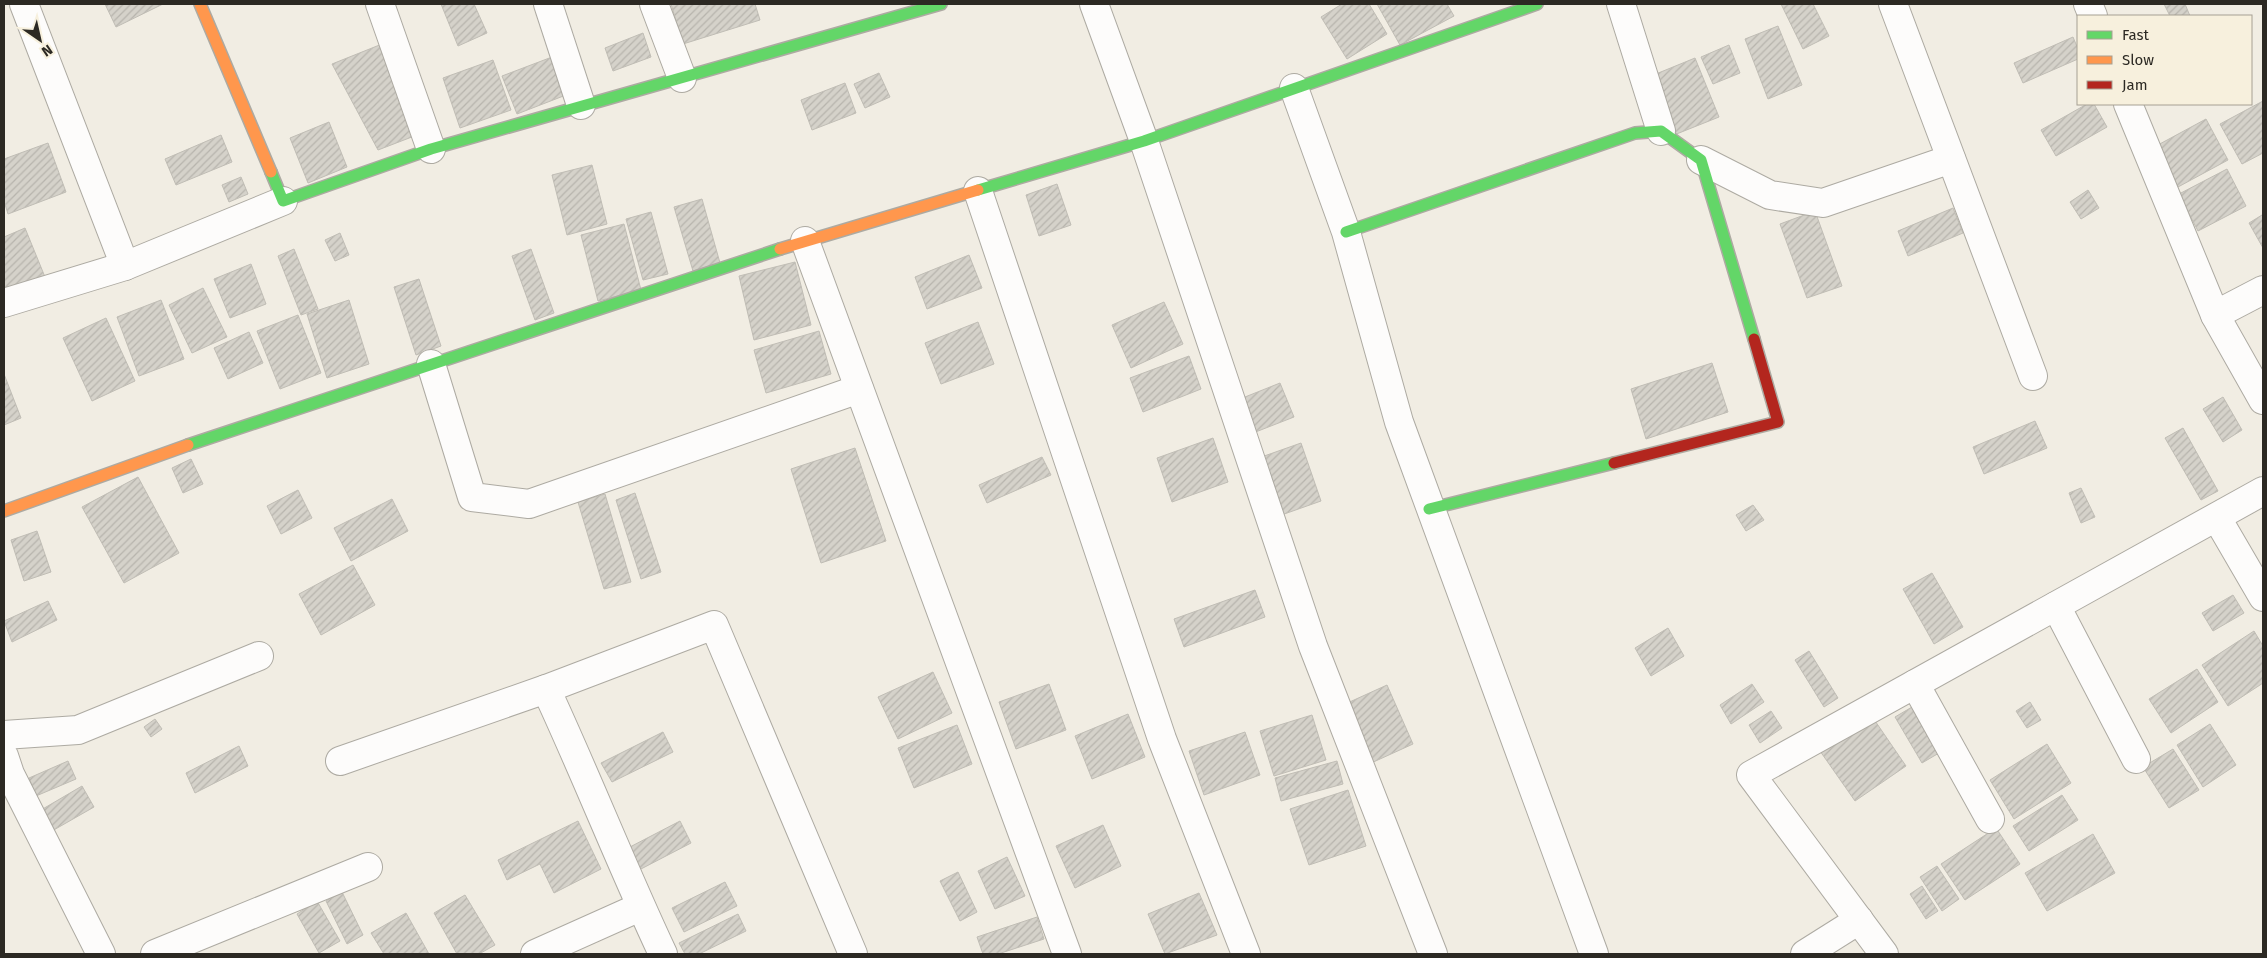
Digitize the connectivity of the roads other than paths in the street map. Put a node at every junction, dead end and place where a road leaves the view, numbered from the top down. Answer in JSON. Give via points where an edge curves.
{"nodes":[{"id":1,"x":24,"y":4,"type":"edge"},
{"id":2,"x":200,"y":4,"type":"edge"},
{"id":3,"x":380,"y":4,"type":"edge"},
{"id":4,"x":548,"y":4,"type":"edge"},
{"id":5,"x":654,"y":4,"type":"edge"},
{"id":6,"x":941,"y":4,"type":"edge"},
{"id":7,"x":1094,"y":4,"type":"edge"},
{"id":8,"x":1537,"y":4,"type":"edge"},
{"id":9,"x":1621,"y":4,"type":"edge"},
{"id":10,"x":1893,"y":4,"type":"edge"},
{"id":11,"x":682,"y":78,"type":"junction"},
{"id":12,"x":1294,"y":88,"type":"junction"},
{"id":13,"x":581,"y":105,"type":"junction"},
{"id":14,"x":2128,"y":105,"type":"edge"},
{"id":15,"x":1661,"y":131,"type":"junction"},
{"id":16,"x":1144,"y":141,"type":"junction"},
{"id":17,"x":431,"y":149,"type":"junction"},
{"id":18,"x":1951,"y":159,"type":"junction"},
{"id":19,"x":1701,"y":160,"type":"junction"},
{"id":20,"x":978,"y":191,"type":"junction"},
{"id":21,"x":283,"y":201,"type":"junction"},
{"id":22,"x":1346,"y":232,"type":"junction"},
{"id":23,"x":804,"y":242,"type":"junction"},
{"id":24,"x":125,"y":266,"type":"junction"},
{"id":25,"x":2263,"y":290,"type":"edge"},
{"id":26,"x":4,"y":303,"type":"edge"},
{"id":27,"x":2215,"y":315,"type":"junction"},
{"id":28,"x":431,"y":364,"type":"junction"},
{"id":29,"x":2032,"y":376,"type":"dead end"},
{"id":30,"x":859,"y":388,"type":"junction"},
{"id":31,"x":2263,"y":400,"type":"edge"},
{"id":32,"x":2263,"y":491,"type":"edge"},
{"id":33,"x":1429,"y":509,"type":"junction"},
{"id":34,"x":4,"y":511,"type":"edge"},
{"id":35,"x":2217,"y":518,"type":"junction"},
{"id":36,"x":2263,"y":597,"type":"edge"},
{"id":37,"x":2056,"y":606,"type":"junction"},
{"id":38,"x":258,"y":656,"type":"dead end"},
{"id":39,"x":1915,"y":684,"type":"junction"},
{"id":40,"x":546,"y":689,"type":"junction"},
{"id":41,"x":4,"y":736,"type":"edge"},
{"id":42,"x":4,"y":756,"type":"edge"},
{"id":43,"x":2136,"y":759,"type":"dead end"},
{"id":44,"x":340,"y":760,"type":"dead end"},
{"id":45,"x":1990,"y":819,"type":"dead end"},
{"id":46,"x":368,"y":867,"type":"dead end"},
{"id":47,"x":640,"y":907,"type":"junction"},
{"id":48,"x":1859,"y":920,"type":"junction"},
{"id":49,"x":101,"y":954,"type":"edge"},
{"id":50,"x":155,"y":954,"type":"edge"},
{"id":51,"x":535,"y":954,"type":"edge"},
{"id":52,"x":663,"y":954,"type":"edge"},
{"id":53,"x":854,"y":954,"type":"edge"},
{"id":54,"x":1067,"y":954,"type":"edge"},
{"id":55,"x":1246,"y":954,"type":"edge"},
{"id":56,"x":1433,"y":954,"type":"edge"},
{"id":57,"x":1594,"y":954,"type":"edge"},
{"id":58,"x":1805,"y":954,"type":"edge"},
{"id":59,"x":1884,"y":954,"type":"edge"}],
"edges":[{"from":1,"to":24,"type":"street"},
{"from":2,"to":21,"type":"street"},
{"from":3,"to":17,"type":"street"},
{"from":4,"to":13,"type":"street"},
{"from":5,"to":11,"type":"street"},
{"from":6,"to":11,"type":"street"},
{"from":7,"to":16,"type":"street"},
{"from":8,"to":12,"type":"street"},
{"from":9,"to":15,"type":"street"},
{"from":10,"to":18,"type":"street"},
{"from":11,"to":13,"type":"street"},
{"from":12,"to":16,"type":"street"},
{"from":12,"to":22,"type":"street"},
{"from":13,"to":17,"type":"street"},
{"from":14,"to":27,"type":"street"},
{"from":15,"to":19,"type":"street"},
{"from":15,"to":22,"type":"street","via":[[1635,133]]},
{"from":16,"to":20,"type":"street"},
{"from":16,"to":56,"type":"street","via":[[1313,646]]},
{"from":17,"to":21,"type":"street"},
{"from":18,"to":19,"type":"street","via":[[1823,203],[1770,195]]},
{"from":18,"to":29,"type":"street"},
{"from":19,"to":33,"type":"street","via":[[1778,422]]},
{"from":20,"to":23,"type":"street"},
{"from":20,"to":55,"type":"street","via":[[1162,739]]},
{"from":21,"to":24,"type":"street"},
{"from":22,"to":33,"type":"street","via":[[1399,422]]},
{"from":23,"to":28,"type":"street"},
{"from":23,"to":30,"type":"street"},
{"from":24,"to":26,"type":"street"},
{"from":25,"to":27,"type":"street"},
{"from":27,"to":31,"type":"street"},
{"from":28,"to":30,"type":"street","via":[[472,497],[529,504]]},
{"from":28,"to":34,"type":"street","via":[[128,465]]},
{"from":30,"to":54,"type":"street"},
{"from":32,"to":35,"type":"street"},
{"from":33,"to":57,"type":"street"},
{"from":35,"to":36,"type":"street"},
{"from":35,"to":37,"type":"street"},
{"from":37,"to":39,"type":"street"},
{"from":37,"to":43,"type":"street"},
{"from":38,"to":41,"type":"street","via":[[78,730]]},
{"from":39,"to":45,"type":"street"},
{"from":39,"to":48,"type":"street","via":[[1751,775]]},
{"from":40,"to":44,"type":"street"},
{"from":40,"to":47,"type":"street"},
{"from":40,"to":53,"type":"street","via":[[714,625]]},
{"from":42,"to":49,"type":"street","via":[[10,774]]},
{"from":46,"to":50,"type":"street"},
{"from":47,"to":51,"type":"street"},
{"from":47,"to":52,"type":"street"},
{"from":48,"to":58,"type":"street"},
{"from":48,"to":59,"type":"street"}]}
